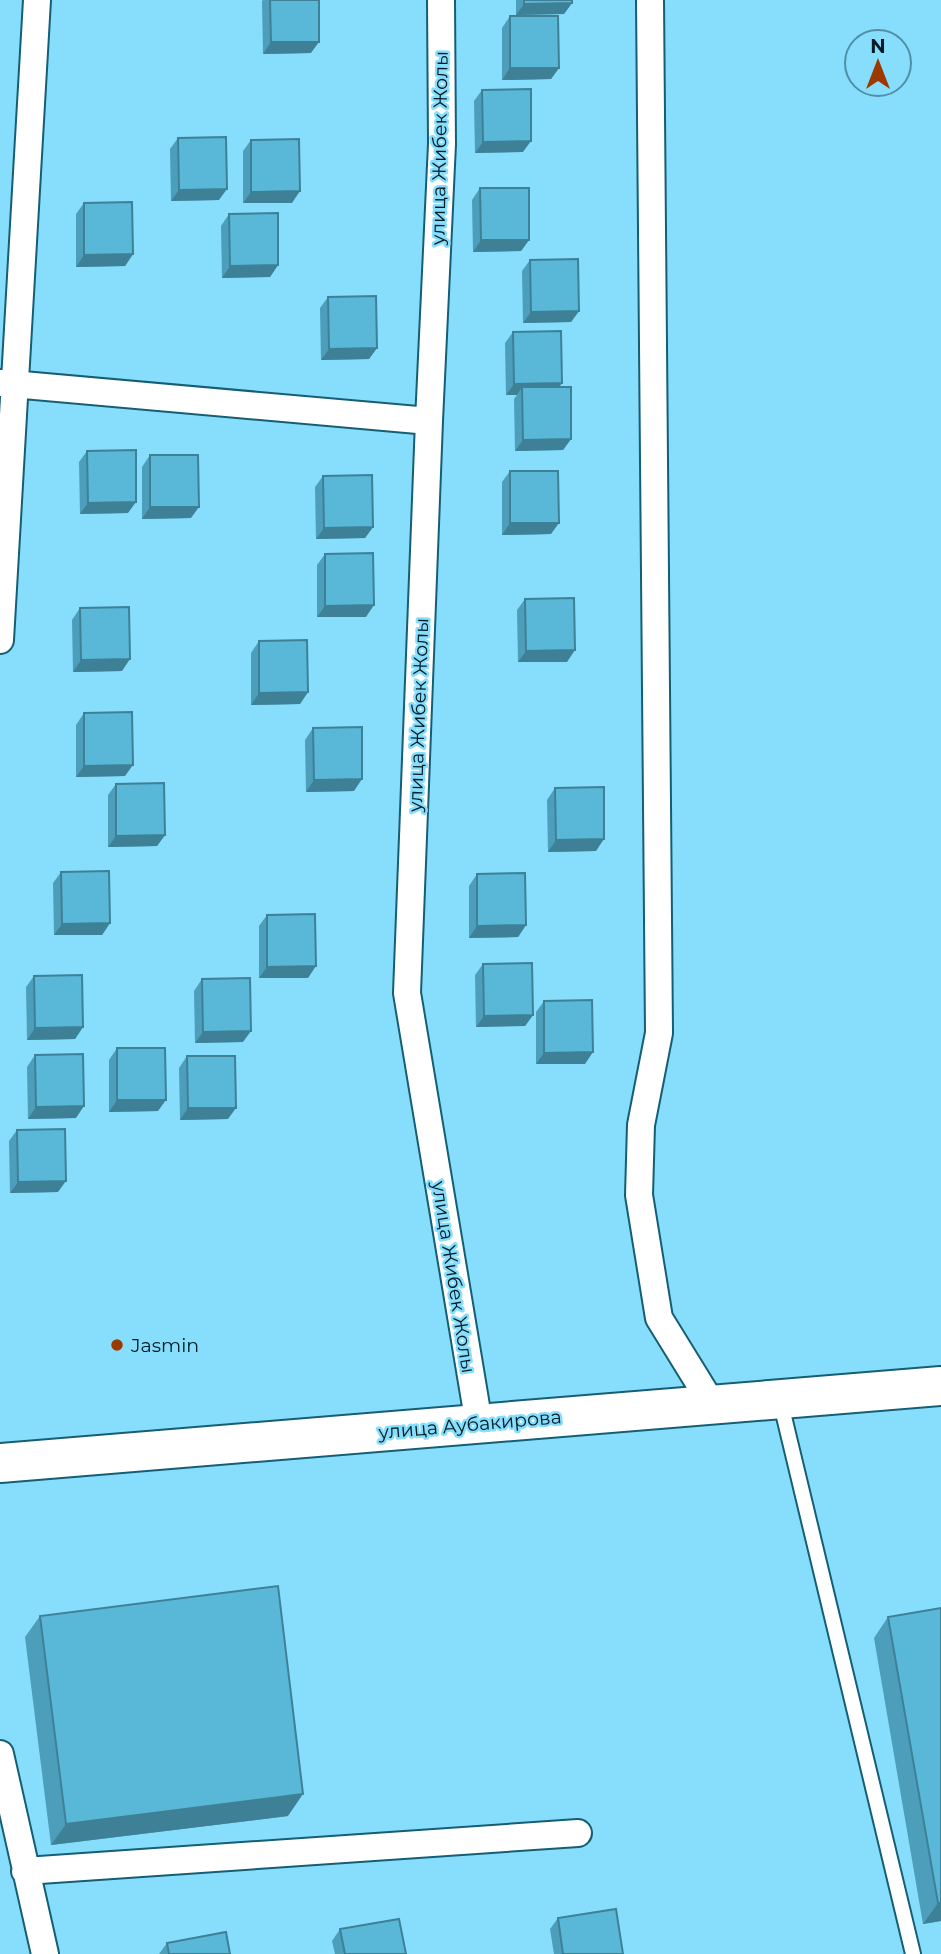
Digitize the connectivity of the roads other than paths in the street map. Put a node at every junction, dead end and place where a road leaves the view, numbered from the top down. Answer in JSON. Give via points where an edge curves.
{"nodes":[{"id":1,"x":37,"y":0,"type":"edge"},
{"id":2,"x":441,"y":0,"type":"edge"},
{"id":3,"x":650,"y":0,"type":"edge"},
{"id":4,"x":8,"y":384,"type":"edge"},
{"id":5,"x":429,"y":421,"type":"junction"},
{"id":6,"x":0,"y":640,"type":"edge"},
{"id":7,"x":941,"y":1386,"type":"edge"},
{"id":8,"x":779,"y":1399,"type":"junction"},
{"id":9,"x":712,"y":1404,"type":"junction"},
{"id":10,"x":479,"y":1424,"type":"junction"},
{"id":11,"x":0,"y":1463,"type":"edge"},
{"id":12,"x":0,"y":1754,"type":"edge"},
{"id":13,"x":578,"y":1833,"type":"dead end"},
{"id":14,"x":25,"y":1871,"type":"junction"},
{"id":15,"x":45,"y":1954,"type":"edge"},
{"id":16,"x":913,"y":1954,"type":"edge"}],
"edges":[{"from":1,"to":4,"type":"street"},
{"from":2,"to":5,"type":"street","name":"улица Жибек Жолы","via":[[442,144]]},
{"from":3,"to":9,"type":"street","via":[[659,1033],[641,1125],[639,1195],[659,1318]]},
{"from":4,"to":5,"type":"street"},
{"from":4,"to":6,"type":"street"},
{"from":5,"to":10,"type":"street","name":"улица Жибек Жолы","via":[[407,993]]},
{"from":7,"to":8,"type":"main road","name":"улица Аубакирова"},
{"from":8,"to":9,"type":"main road","name":"улица Аубакирова"},
{"from":8,"to":16,"type":"lane"},
{"from":9,"to":10,"type":"main road","name":"улица Аубакирова"},
{"from":10,"to":11,"type":"main road","name":"улица Аубакирова"},
{"from":12,"to":14,"type":"street"},
{"from":13,"to":14,"type":"street"},
{"from":14,"to":15,"type":"street"}]}
